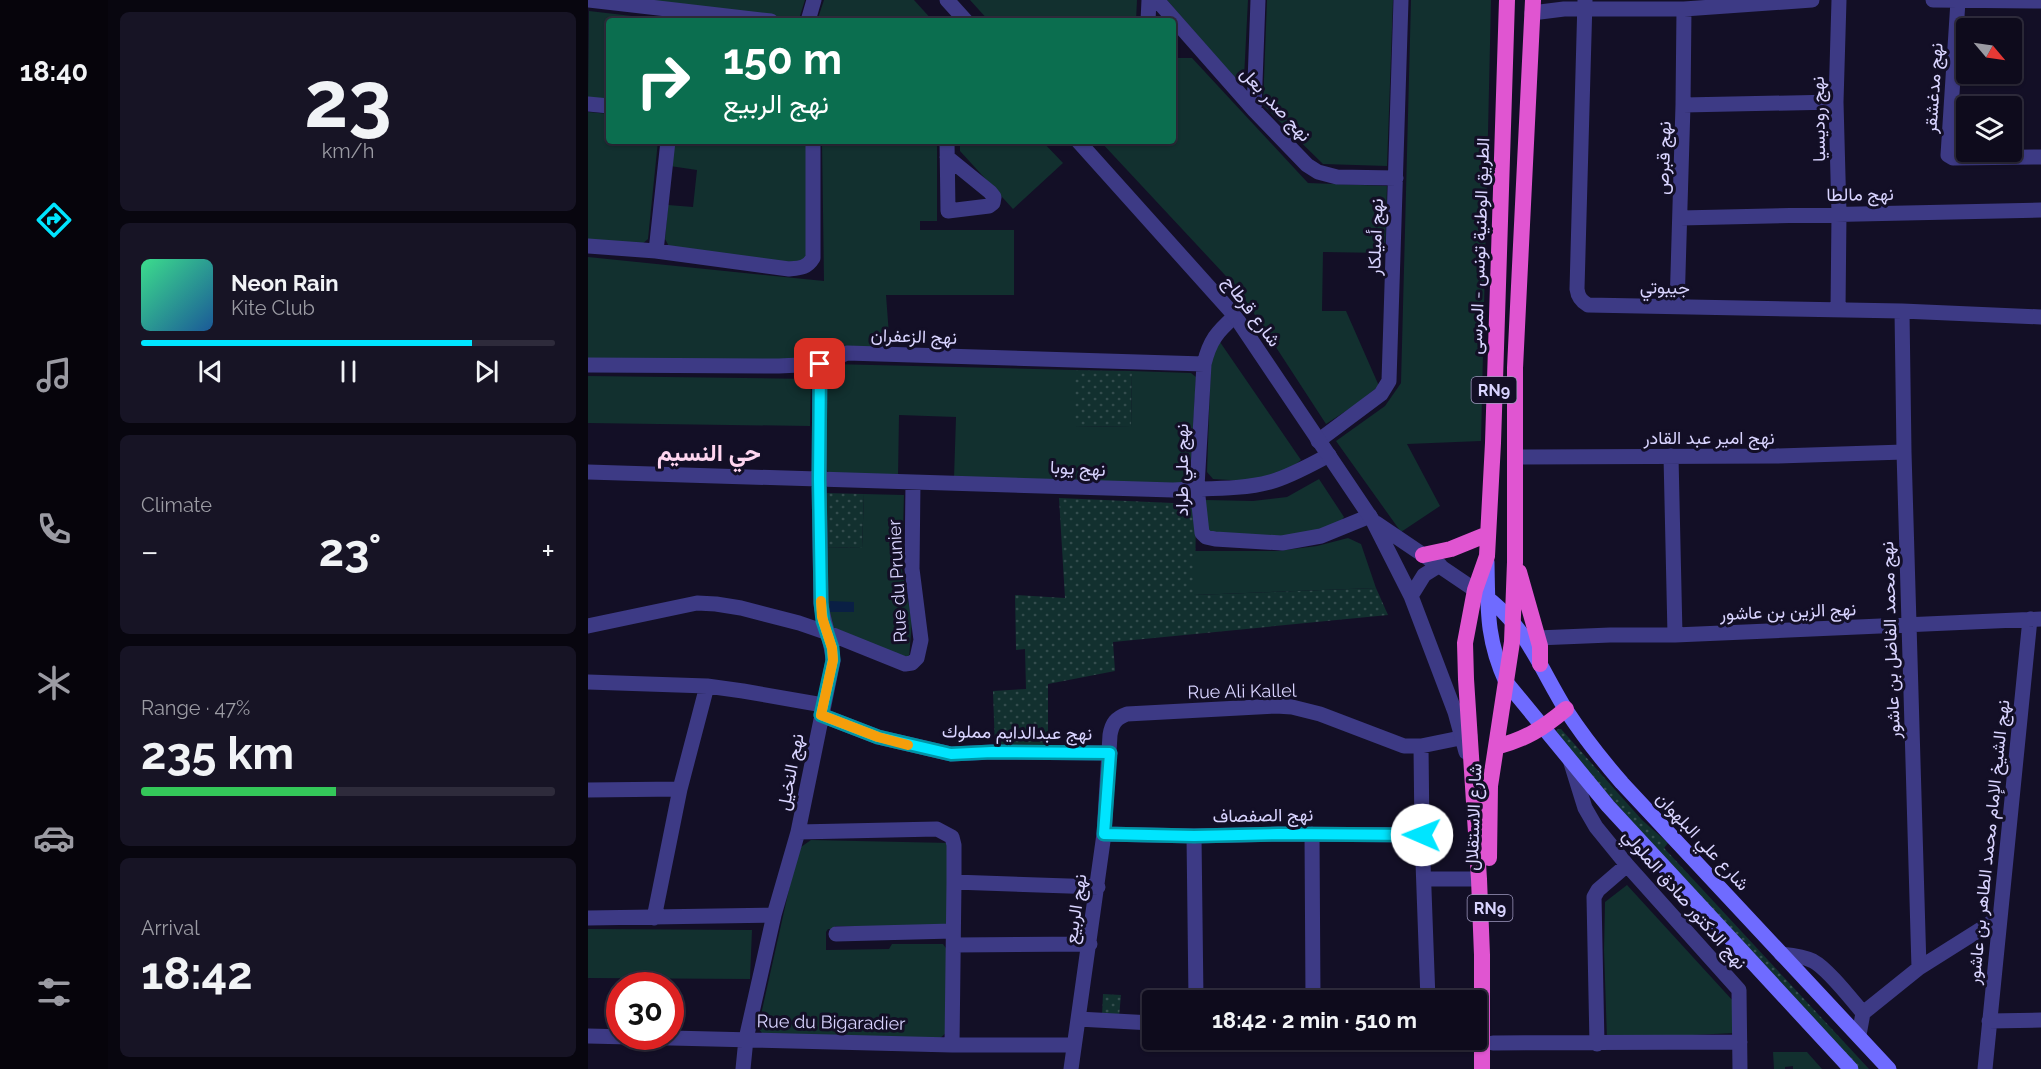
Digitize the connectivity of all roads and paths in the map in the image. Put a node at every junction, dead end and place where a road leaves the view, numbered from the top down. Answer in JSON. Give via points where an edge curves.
{"nodes":[{"id":1,"x":589,"y":0,"type":"edge"},
{"id":2,"x":814,"y":0,"type":"edge"},
{"id":3,"x":947,"y":0,"type":"edge"},
{"id":4,"x":1149,"y":0,"type":"edge"},
{"id":5,"x":1157,"y":0,"type":"edge"},
{"id":6,"x":1258,"y":0,"type":"edge"},
{"id":7,"x":1401,"y":0,"type":"edge"},
{"id":8,"x":1507,"y":0,"type":"edge"},
{"id":9,"x":1812,"y":0,"type":"edge"},
{"id":10,"x":1839,"y":0,"type":"edge"},
{"id":11,"x":1933,"y":0,"type":"edge"},
{"id":12,"x":1958,"y":1,"type":"edge"},
{"id":13,"x":2041,"y":1,"type":"edge"},
{"id":14,"x":1584,"y":5,"type":"edge"},
{"id":15,"x":1533,"y":6,"type":"edge"},
{"id":16,"x":1688,"y":6,"type":"edge"},
{"id":17,"x":745,"y":18,"type":"edge"},
{"id":18,"x":809,"y":18,"type":"edge"},
{"id":19,"x":963,"y":18,"type":"edge"},
{"id":20,"x":1148,"y":18,"type":"edge"},
{"id":21,"x":1173,"y":18,"type":"edge"},
{"id":22,"x":1176,"y":22,"type":"edge"},
{"id":23,"x":1176,"y":37,"type":"edge"},
{"id":24,"x":1189,"y":37,"type":"junction"},
{"id":25,"x":1836,"y":102,"type":"junction"},
{"id":26,"x":588,"y":104,"type":"edge"},
{"id":27,"x":1683,"y":105,"type":"junction"},
{"id":28,"x":606,"y":106,"type":"edge"},
{"id":29,"x":1254,"y":110,"type":"junction"},
{"id":30,"x":668,"y":144,"type":"edge"},
{"id":31,"x":813,"y":144,"type":"edge"},
{"id":32,"x":947,"y":144,"type":"edge"},
{"id":33,"x":1081,"y":144,"type":"edge"},
{"id":34,"x":947,"y":157,"type":"dead end"},
{"id":35,"x":2041,"y":157,"type":"edge"},
{"id":36,"x":1396,"y":178,"type":"junction"},
{"id":37,"x":2041,"y":210,"type":"edge"},
{"id":38,"x":1839,"y":214,"type":"junction"},
{"id":39,"x":1680,"y":218,"type":"junction"},
{"id":40,"x":588,"y":246,"type":"edge"},
{"id":41,"x":656,"y":251,"type":"junction"},
{"id":42,"x":1677,"y":307,"type":"junction"},
{"id":43,"x":1838,"y":310,"type":"junction"},
{"id":44,"x":1902,"y":311,"type":"junction"},
{"id":45,"x":1235,"y":316,"type":"junction"},
{"id":46,"x":2041,"y":317,"type":"edge"},
{"id":47,"x":820,"y":364,"type":"junction"},
{"id":48,"x":1204,"y":364,"type":"junction"},
{"id":49,"x":588,"y":365,"type":"edge"},
{"id":50,"x":1318,"y":441,"type":"junction"},
{"id":51,"x":1904,"y":452,"type":"junction"},
{"id":52,"x":1329,"y":455,"type":"junction"},
{"id":53,"x":1671,"y":456,"type":"junction"},
{"id":54,"x":1515,"y":458,"type":"junction"},
{"id":55,"x":588,"y":472,"type":"edge"},
{"id":56,"x":819,"y":479,"type":"junction"},
{"id":57,"x":913,"y":482,"type":"junction"},
{"id":58,"x":1197,"y":487,"type":"junction"},
{"id":59,"x":1372,"y":519,"type":"junction"},
{"id":60,"x":1488,"y":534,"type":"junction"},
{"id":61,"x":1423,"y":555,"type":"junction"},
{"id":62,"x":1515,"y":562,"type":"junction"},
{"id":63,"x":1440,"y":565,"type":"junction"},
{"id":64,"x":1482,"y":594,"type":"junction"},
{"id":65,"x":1411,"y":596,"type":"junction"},
{"id":66,"x":2035,"y":619,"type":"edge"},
{"id":67,"x":1512,"y":621,"type":"junction"},
{"id":68,"x":1909,"y":625,"type":"junction"},
{"id":69,"x":588,"y":626,"type":"edge"},
{"id":70,"x":828,"y":633,"type":"junction"},
{"id":71,"x":1675,"y":635,"type":"junction"},
{"id":72,"x":1537,"y":638,"type":"junction"},
{"id":73,"x":1540,"y":664,"type":"junction"},
{"id":74,"x":588,"y":682,"type":"edge"},
{"id":75,"x":1506,"y":682,"type":"junction"},
{"id":76,"x":708,"y":686,"type":"junction"},
{"id":77,"x":1566,"y":709,"type":"junction"},
{"id":78,"x":822,"y":710,"type":"junction"},
{"id":79,"x":1543,"y":728,"type":"junction"},
{"id":80,"x":1466,"y":737,"type":"junction"},
{"id":81,"x":1421,"y":746,"type":"junction"},
{"id":82,"x":1496,"y":747,"type":"junction"},
{"id":83,"x":1110,"y":753,"type":"junction"},
{"id":84,"x":1571,"y":763,"type":"junction"},
{"id":85,"x":1473,"y":778,"type":"joint"},
{"id":86,"x":680,"y":789,"type":"junction"},
{"id":87,"x":588,"y":790,"type":"edge"},
{"id":88,"x":798,"y":832,"type":"junction"},
{"id":89,"x":1104,"y":834,"type":"junction"},
{"id":90,"x":1312,"y":834,"type":"junction"},
{"id":91,"x":1422,"y":835,"type":"junction"},
{"id":92,"x":1194,"y":836,"type":"junction"},
{"id":93,"x":1627,"y":865,"type":"junction"},
{"id":94,"x":1425,"y":879,"type":"junction"},
{"id":95,"x":1479,"y":879,"type":"junction"},
{"id":96,"x":954,"y":882,"type":"junction"},
{"id":97,"x":1098,"y":887,"type":"junction"},
{"id":98,"x":774,"y":915,"type":"junction"},
{"id":99,"x":2000,"y":917,"type":"junction"},
{"id":100,"x":588,"y":918,"type":"edge"},
{"id":101,"x":654,"y":918,"type":"junction"},
{"id":102,"x":837,"y":934,"type":"dead end"},
{"id":103,"x":954,"y":938,"type":"junction"},
{"id":104,"x":1090,"y":944,"type":"junction"},
{"id":105,"x":1781,"y":954,"type":"junction"},
{"id":106,"x":1919,"y":968,"type":"junction"},
{"id":107,"x":1196,"y":990,"type":"edge"},
{"id":108,"x":1313,"y":990,"type":"edge"},
{"id":109,"x":1428,"y":990,"type":"edge"},
{"id":110,"x":1479,"y":990,"type":"edge"},
{"id":111,"x":1863,"y":1013,"type":"junction"},
{"id":112,"x":1078,"y":1019,"type":"junction"},
{"id":113,"x":2041,"y":1020,"type":"edge"},
{"id":114,"x":1989,"y":1021,"type":"junction"},
{"id":115,"x":1142,"y":1022,"type":"edge"},
{"id":116,"x":1859,"y":1035,"type":"junction"},
{"id":117,"x":588,"y":1036,"type":"edge"},
{"id":118,"x":746,"y":1040,"type":"junction"},
{"id":119,"x":1740,"y":1042,"type":"junction"},
{"id":120,"x":1493,"y":1043,"type":"junction"},
{"id":121,"x":1597,"y":1044,"type":"junction"},
{"id":122,"x":952,"y":1045,"type":"junction"},
{"id":123,"x":1073,"y":1045,"type":"junction"},
{"id":124,"x":1481,"y":1050,"type":"edge"},
{"id":125,"x":742,"y":1069,"type":"edge"},
{"id":126,"x":1071,"y":1069,"type":"edge"},
{"id":127,"x":1482,"y":1069,"type":"edge"},
{"id":128,"x":1494,"y":1069,"type":"edge"},
{"id":129,"x":1740,"y":1069,"type":"edge"},
{"id":130,"x":1851,"y":1069,"type":"edge"},
{"id":131,"x":1889,"y":1069,"type":"edge"},
{"id":132,"x":1985,"y":1069,"type":"edge"}],
"edges":[{"from":1,"to":17,"type":"street"},
{"from":2,"to":18,"type":"street"},
{"from":3,"to":19,"type":"street"},
{"from":4,"to":20,"type":"street"},
{"from":5,"to":21,"type":"street","name":"نهج صدر بعل"},
{"from":6,"to":29,"type":"street"},
{"from":7,"to":36,"type":"street","name":"نهج أميلكار"},
{"from":8,"to":60,"type":"highway","name":"الطريق الوطنية تونس - المرسى","number":"RN9"},
{"from":9,"to":16,"type":"street"},
{"from":10,"to":25,"type":"street","name":"نهج روديسيا"},
{"from":11,"to":12,"type":"street"},
{"from":12,"to":13,"type":"street"},
{"from":12,"to":35,"type":"street","name":"نهج مدغشقر","via":[[1948,156]]},
{"from":14,"to":15,"type":"street"},
{"from":14,"to":16,"type":"street"},
{"from":14,"to":42,"type":"street","name":"جيبوتي","via":[[1578,296],[1588,305]]},
{"from":15,"to":54,"type":"highway","number":"RN9","via":[[1515,368]]},
{"from":16,"to":27,"type":"street","name":"نهج قبرص"},
{"from":22,"to":24,"type":"street","name":"نهج صدر بعل"},
{"from":23,"to":24,"type":"street"},
{"from":24,"to":29,"type":"street","name":"نهج صدر بعل"},
{"from":25,"to":27,"type":"street"},
{"from":25,"to":38,"type":"street","name":"نهج روديسيا"},
{"from":26,"to":28,"type":"street"},
{"from":27,"to":39,"type":"street","name":"نهج قبرص"},
{"from":29,"to":36,"type":"street","name":"نهج صدر بعل","via":[[1318,172],[1337,177]]},
{"from":30,"to":41,"type":"street"},
{"from":31,"to":41,"type":"street","via":[[814,248],[809,264],[789,268]]},
{"from":32,"to":34,"type":"street"},
{"from":33,"to":45,"type":"street","name":"شارع قرطاج"},
{"from":36,"to":50,"type":"street","name":"نهج أميلكار","via":[[1389,381],[1381,394]]},
{"from":37,"to":38,"type":"street","name":"نهج مالطا"},
{"from":38,"to":39,"type":"street","name":"نهج مالطا"},
{"from":38,"to":43,"type":"street","name":"نهج روديسيا"},
{"from":39,"to":42,"type":"street","name":"نهج قبرص"},
{"from":40,"to":41,"type":"street"},
{"from":42,"to":43,"type":"street","name":"جيبوتي"},
{"from":43,"to":44,"type":"street","name":"جيبوتي"},
{"from":44,"to":46,"type":"street","name":"جيبوتي"},
{"from":44,"to":51,"type":"street","name":"نهج محمد الفاضل بن عاشور"},
{"from":45,"to":48,"type":"street","name":"نهج علي طراد","via":[[1217,333]]},
{"from":45,"to":50,"type":"street","name":"شارع قرطاج"},
{"from":47,"to":48,"type":"street","name":"نهج الزعفران","via":[[847,353]]},
{"from":47,"to":49,"type":"street","name":"نهج الزعفران"},
{"from":47,"to":56,"type":"street"},
{"from":48,"to":58,"type":"street","name":"نهج علي طراد"},
{"from":50,"to":52,"type":"street","name":"شارع قرطاج"},
{"from":51,"to":53,"type":"street","name":"نهج امير عبد القادر"},
{"from":51,"to":68,"type":"street","name":"نهج محمد الفاضل بن عاشور"},
{"from":52,"to":58,"type":"street","name":"نهج يوبا","via":[[1268,482]]},
{"from":52,"to":59,"type":"street","name":"شارع قرطاج"},
{"from":53,"to":54,"type":"street","name":"نهج امير عبد القادر"},
{"from":53,"to":71,"type":"street"},
{"from":54,"to":62,"type":"highway","number":"RN9"},
{"from":55,"to":56,"type":"street","name":"نهج يوبا"},
{"from":56,"to":57,"type":"street","name":"نهج يوبا"},
{"from":56,"to":70,"type":"street","name":"نهج النخيل","via":[[822,617]]},
{"from":57,"to":58,"type":"street","name":"نهج يوبا","via":[[1173,490]]},
{"from":57,"to":70,"type":"street","name":"Rue du Prunier","via":[[912,569],[921,640],[917,658],[904,664]]},
{"from":58,"to":59,"type":"street","name":"نهج علي طراد","via":[[1202,532],[1215,539],[1282,543],[1321,536]]},
{"from":59,"to":61,"type":"street"},
{"from":59,"to":65,"type":"street"},
{"from":60,"to":61,"type":"highway"},
{"from":60,"to":64,"type":"highway","name":"الطريق الوطنية تونس - المرسى","number":"RN9"},
{"from":61,"to":63,"type":"street"},
{"from":62,"to":67,"type":"highway","number":"RN9"},
{"from":62,"to":72,"type":"highway"},
{"from":63,"to":64,"type":"street"},
{"from":63,"to":65,"type":"street","via":[[1424,574]]},
{"from":64,"to":67,"type":"main road","name":"شارع علي البلهوان"},
{"from":64,"to":75,"type":"main road","via":[[1492,648]]},
{"from":64,"to":80,"type":"highway","name":"الطريق الوطنية تونس - المرسى","number":"RN9","via":[[1465,643]]},
{"from":65,"to":80,"type":"street"},
{"from":66,"to":68,"type":"street","name":"نهج الزين بن عاشور"},
{"from":66,"to":99,"type":"street","name":"نهج الشيخ الإمام محمد الطاهر بن عاشور"},
{"from":67,"to":73,"type":"main road","name":"شارع علي البلهوان"},
{"from":67,"to":75,"type":"highway","number":"RN9"},
{"from":68,"to":71,"type":"street","name":"نهج الزين بن عاشور"},
{"from":68,"to":106,"type":"street","name":"نهج محمد الفاضل بن عاشور"},
{"from":69,"to":70,"type":"street","name":"Rue du Prunier","via":[[697,603],[741,608]]},
{"from":70,"to":78,"type":"street","name":"نهج النخيل","via":[[833,660]]},
{"from":71,"to":72,"type":"street","name":"نهج الزين بن عاشور"},
{"from":72,"to":73,"type":"highway"},
{"from":73,"to":77,"type":"main road","name":"شارع علي البلهوان"},
{"from":74,"to":76,"type":"street","name":"نهج عبدالدايم مملوك"},
{"from":75,"to":79,"type":"main road"},
{"from":75,"to":82,"type":"highway","number":"RN9"},
{"from":76,"to":78,"type":"street","name":"نهج عبدالدايم مملوك","via":[[743,690]]},
{"from":76,"to":86,"type":"street"},
{"from":77,"to":79,"type":"highway"},
{"from":77,"to":105,"type":"main road","name":"شارع علي البلهوان","via":[[1622,783]]},
{"from":78,"to":83,"type":"street","name":"نهج عبدالدايم مملوك","via":[[878,737],[951,754]]},
{"from":78,"to":88,"type":"street","name":"نهج النخيل"},
{"from":79,"to":82,"type":"highway"},
{"from":79,"to":84,"type":"main road"},
{"from":80,"to":81,"type":"street","name":"Rue Ali Kallel"},
{"from":80,"to":85,"type":"highway","name":"الطريق الوطنية تونس - المرسى","number":"RN9"},
{"from":81,"to":83,"type":"street","name":"Rue Ali Kallel","via":[[1404,746],[1310,711],[1276,706],[1127,714],[1111,727]]},
{"from":81,"to":91,"type":"street"},
{"from":82,"to":120,"type":"highway","name":"شارع الاستقلال","number":"RN9","via":[[1488,826]]},
{"from":83,"to":89,"type":"street","name":"نهج الربيع"},
{"from":84,"to":93,"type":"street","name":"نهج الدكتور صادق الملولي","via":[[1588,814]]},
{"from":84,"to":130,"type":"main road"},
{"from":85,"to":95,"type":"highway","name":"شارع الاستقلال","number":"RN9"},
{"from":86,"to":87,"type":"street"},
{"from":86,"to":101,"type":"street"},
{"from":88,"to":96,"type":"street","via":[[937,829],[952,837]]},
{"from":88,"to":98,"type":"street","name":"نهج النخيل"},
{"from":89,"to":92,"type":"street","name":"نهج الصفصاف"},
{"from":89,"to":97,"type":"street","name":"نهج الربيع"},
{"from":90,"to":91,"type":"street","name":"نهج الصفصاف"},
{"from":90,"to":92,"type":"street","name":"نهج الصفصاف"},
{"from":90,"to":108,"type":"street"},
{"from":91,"to":94,"type":"street"},
{"from":92,"to":107,"type":"street"},
{"from":93,"to":119,"type":"street","name":"نهج الدكتور صادق الملولي","via":[[1739,990]]},
{"from":93,"to":121,"type":"street","via":[[1594,897]]},
{"from":94,"to":95,"type":"street"},
{"from":94,"to":109,"type":"street"},
{"from":95,"to":110,"type":"highway","name":"شارع الاستقلال","number":"RN9"},
{"from":96,"to":97,"type":"street"},
{"from":96,"to":103,"type":"street"},
{"from":97,"to":104,"type":"street","name":"نهج الربيع"},
{"from":98,"to":101,"type":"street"},
{"from":98,"to":118,"type":"street","name":"نهج النخيل"},
{"from":99,"to":106,"type":"street"},
{"from":99,"to":114,"type":"street","name":"نهج الشيخ الإمام محمد الطاهر بن عاشور"},
{"from":100,"to":101,"type":"street"},
{"from":102,"to":103,"type":"street"},
{"from":103,"to":104,"type":"street"},
{"from":103,"to":122,"type":"street"},
{"from":104,"to":112,"type":"street","name":"نهج الربيع"},
{"from":105,"to":111,"type":"street","via":[[1815,962]]},
{"from":105,"to":116,"type":"main road","name":"شارع علي البلهوان"},
{"from":106,"to":111,"type":"street"},
{"from":111,"to":116,"type":"street"},
{"from":112,"to":115,"type":"street"},
{"from":112,"to":123,"type":"street","name":"نهج الربيع"},
{"from":113,"to":114,"type":"street"},
{"from":114,"to":132,"type":"street","name":"نهج الشيخ الإمام محمد الطاهر بن عاشور"},
{"from":116,"to":131,"type":"main road","name":"شارع علي البلهوان"},
{"from":117,"to":118,"type":"street","name":"Rue du Bigaradier"},
{"from":118,"to":122,"type":"street","name":"Rue du Bigaradier"},
{"from":118,"to":125,"type":"street","name":"نهج النخيل"},
{"from":119,"to":121,"type":"street"},
{"from":119,"to":129,"type":"street","name":"نهج الدكتور صادق الملولي"},
{"from":120,"to":121,"type":"street"},
{"from":120,"to":128,"type":"highway","name":"شارع الاستقلال","number":"RN9"},
{"from":122,"to":123,"type":"street","name":"Rue du Bigaradier"},
{"from":123,"to":126,"type":"street","name":"نهج الربيع"},
{"from":124,"to":127,"type":"highway","name":"شارع الاستقلال","number":"RN9"}]}
